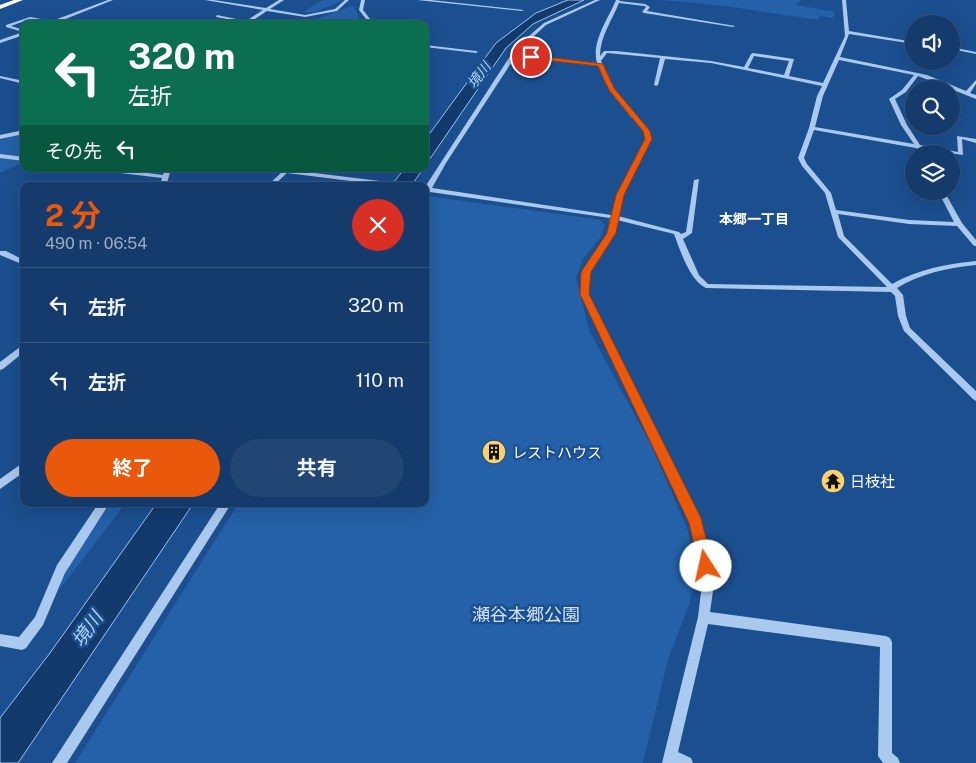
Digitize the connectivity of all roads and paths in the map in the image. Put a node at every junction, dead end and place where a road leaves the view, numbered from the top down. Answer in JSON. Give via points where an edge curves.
{"nodes":[{"id":1,"x":20,"y":0,"type":"edge"},
{"id":2,"x":111,"y":0,"type":"edge"},
{"id":3,"x":207,"y":0,"type":"edge"},
{"id":4,"x":282,"y":0,"type":"edge"},
{"id":5,"x":347,"y":0,"type":"edge"},
{"id":6,"x":363,"y":0,"type":"edge"},
{"id":7,"x":419,"y":0,"type":"edge"},
{"id":8,"x":598,"y":0,"type":"edge"},
{"id":9,"x":844,"y":0,"type":"edge"},
{"id":10,"x":617,"y":1,"type":"edge"},
{"id":11,"x":0,"y":7,"type":"edge"},
{"id":12,"x":265,"y":10,"type":"junction"},
{"id":13,"x":522,"y":10,"type":"dead end"},
{"id":14,"x":217,"y":16,"type":"dead end"},
{"id":15,"x":252,"y":19,"type":"joint"},
{"id":16,"x":24,"y":20,"type":"edge"},
{"id":17,"x":38,"y":20,"type":"edge"},
{"id":18,"x":58,"y":20,"type":"edge"},
{"id":19,"x":233,"y":20,"type":"edge"},
{"id":20,"x":255,"y":20,"type":"edge"},
{"id":21,"x":369,"y":20,"type":"edge"},
{"id":22,"x":20,"y":21,"type":"edge"},
{"id":23,"x":732,"y":26,"type":"dead end"},
{"id":24,"x":20,"y":31,"type":"edge"},
{"id":25,"x":846,"y":32,"type":"junction"},
{"id":26,"x":20,"y":34,"type":"edge"},
{"id":27,"x":0,"y":42,"type":"edge"},
{"id":28,"x":905,"y":42,"type":"edge"},
{"id":29,"x":429,"y":46,"type":"edge"},
{"id":30,"x":960,"y":50,"type":"edge"},
{"id":31,"x":476,"y":52,"type":"dead end"},
{"id":32,"x":976,"y":53,"type":"edge"},
{"id":33,"x":513,"y":55,"type":"junction"},
{"id":34,"x":663,"y":57,"type":"junction"},
{"id":35,"x":838,"y":58,"type":"junction"},
{"id":36,"x":600,"y":62,"type":"junction"},
{"id":37,"x":745,"y":69,"type":"junction"},
{"id":38,"x":917,"y":74,"type":"junction"},
{"id":39,"x":786,"y":76,"type":"junction"},
{"id":40,"x":0,"y":77,"type":"edge"},
{"id":41,"x":976,"y":81,"type":"edge"},
{"id":42,"x":20,"y":82,"type":"edge"},
{"id":43,"x":656,"y":85,"type":"dead end"},
{"id":44,"x":825,"y":85,"type":"junction"},
{"id":45,"x":967,"y":93,"type":"junction"},
{"id":46,"x":976,"y":97,"type":"edge"},
{"id":47,"x":812,"y":128,"type":"junction"},
{"id":48,"x":20,"y":133,"type":"edge"},
{"id":49,"x":0,"y":137,"type":"edge"},
{"id":50,"x":976,"y":141,"type":"edge"},
{"id":51,"x":908,"y":145,"type":"edge"},
{"id":52,"x":918,"y":145,"type":"edge"},
{"id":53,"x":960,"y":145,"type":"edge"},
{"id":54,"x":0,"y":156,"type":"edge"},
{"id":55,"x":20,"y":158,"type":"edge"},
{"id":56,"x":127,"y":172,"type":"edge"},
{"id":57,"x":167,"y":172,"type":"edge"},
{"id":58,"x":284,"y":172,"type":"edge"},
{"id":59,"x":302,"y":172,"type":"edge"},
{"id":60,"x":165,"y":177,"type":"junction"},
{"id":61,"x":697,"y":180,"type":"dead end"},
{"id":62,"x":164,"y":182,"type":"edge"},
{"id":63,"x":274,"y":182,"type":"edge"},
{"id":64,"x":380,"y":182,"type":"edge"},
{"id":65,"x":429,"y":186,"type":"edge"},
{"id":66,"x":429,"y":191,"type":"edge"},
{"id":67,"x":946,"y":200,"type":"edge"},
{"id":68,"x":834,"y":212,"type":"junction"},
{"id":69,"x":614,"y":217,"type":"junction"},
{"id":70,"x":959,"y":224,"type":"junction"},
{"id":71,"x":680,"y":238,"type":"junction"},
{"id":72,"x":976,"y":244,"type":"edge"},
{"id":73,"x":3,"y":253,"type":"dead end"},
{"id":74,"x":20,"y":261,"type":"edge"},
{"id":75,"x":976,"y":263,"type":"edge"},
{"id":76,"x":893,"y":287,"type":"junction"},
{"id":77,"x":20,"y":350,"type":"edge"},
{"id":78,"x":0,"y":367,"type":"edge"},
{"id":79,"x":976,"y":397,"type":"edge"},
{"id":80,"x":20,"y":469,"type":"edge"},
{"id":81,"x":0,"y":485,"type":"edge"},
{"id":82,"x":102,"y":507,"type":"edge"},
{"id":83,"x":224,"y":507,"type":"edge"},
{"id":84,"x":704,"y":617,"type":"junction"},
{"id":85,"x":0,"y":640,"type":"edge"},
{"id":86,"x":670,"y":759,"type":"edge"},
{"id":87,"x":59,"y":763,"type":"edge"},
{"id":88,"x":686,"y":763,"type":"edge"},
{"id":89,"x":893,"y":763,"type":"edge"}],
"edges":[{"from":1,"to":11,"type":"highway"},
{"from":2,"to":18,"type":"street"},
{"from":3,"to":12,"type":"street"},
{"from":4,"to":12,"type":"street"},
{"from":5,"to":12,"type":"street","via":[[336,10],[314,16]]},
{"from":6,"to":21,"type":"street","via":[[362,10]]},
{"from":7,"to":13,"type":"street"},
{"from":8,"to":33,"type":"street","via":[[545,24]]},
{"from":9,"to":25,"type":"street"},
{"from":10,"to":23,"type":"street","via":[[648,7],[644,12]]},
{"from":10,"to":36,"type":"street","via":[[597,52]]},
{"from":12,"to":15,"type":"street"},
{"from":14,"to":19,"type":"street"},
{"from":15,"to":20,"type":"street"},
{"from":16,"to":17,"type":"street"},
{"from":22,"to":24,"type":"street","via":[[7,26]]},
{"from":25,"to":28,"type":"street"},
{"from":25,"to":35,"type":"street"},
{"from":26,"to":27,"type":"street"},
{"from":29,"to":31,"type":"street"},
{"from":30,"to":32,"type":"street"},
{"from":33,"to":36,"type":"street"},
{"from":33,"to":65,"type":"street"},
{"from":34,"to":36,"type":"street","via":[[610,52]]},
{"from":34,"to":37,"type":"street"},
{"from":34,"to":43,"type":"street"},
{"from":35,"to":38,"type":"street"},
{"from":35,"to":44,"type":"street"},
{"from":36,"to":69,"type":"street","via":[[611,89],[648,136],[620,195]]},
{"from":37,"to":39,"type":"street"},
{"from":37,"to":39,"type":"street","via":[[753,54],[792,60]]},
{"from":38,"to":45,"type":"street"},
{"from":38,"to":52,"type":"street","via":[[904,91],[892,99]]},
{"from":39,"to":44,"type":"street"},
{"from":40,"to":42,"type":"street"},
{"from":41,"to":45,"type":"street"},
{"from":44,"to":47,"type":"street"},
{"from":45,"to":46,"type":"street"},
{"from":47,"to":51,"type":"street"},
{"from":47,"to":68,"type":"street","via":[[801,158],[804,166],[828,193]]},
{"from":48,"to":49,"type":"street"},
{"from":50,"to":53,"type":"street","via":[[959,137]]},
{"from":54,"to":55,"type":"street"},
{"from":56,"to":60,"type":"street"},
{"from":57,"to":60,"type":"street"},
{"from":58,"to":63,"type":"street"},
{"from":59,"to":64,"type":"street"},
{"from":60,"to":62,"type":"street"},
{"from":61,"to":71,"type":"street","via":[[689,233]]},
{"from":66,"to":69,"type":"street"},
{"from":67,"to":70,"type":"street"},
{"from":68,"to":70,"type":"street","via":[[909,222]]},
{"from":68,"to":76,"type":"street","via":[[841,237]]},
{"from":69,"to":71,"type":"street","via":[[677,234]]},
{"from":69,"to":84,"type":"street","via":[[609,239],[586,272],[584,294],[696,523],[704,549],[708,584]]},
{"from":70,"to":72,"type":"street"},
{"from":71,"to":76,"type":"street","via":[[696,276],[706,286],[888,290]]},
{"from":73,"to":74,"type":"street"},
{"from":75,"to":76,"type":"street","via":[[919,272]]},
{"from":76,"to":79,"type":"street","via":[[899,295],[907,329]]},
{"from":77,"to":78,"type":"street"},
{"from":80,"to":81,"type":"street"},
{"from":82,"to":85,"type":"street","via":[[61,569],[39,621],[22,644]]},
{"from":83,"to":87,"type":"street"},
{"from":84,"to":86,"type":"street"},
{"from":84,"to":89,"type":"street","via":[[886,642],[885,756]]},
{"from":86,"to":88,"type":"street"}]}
